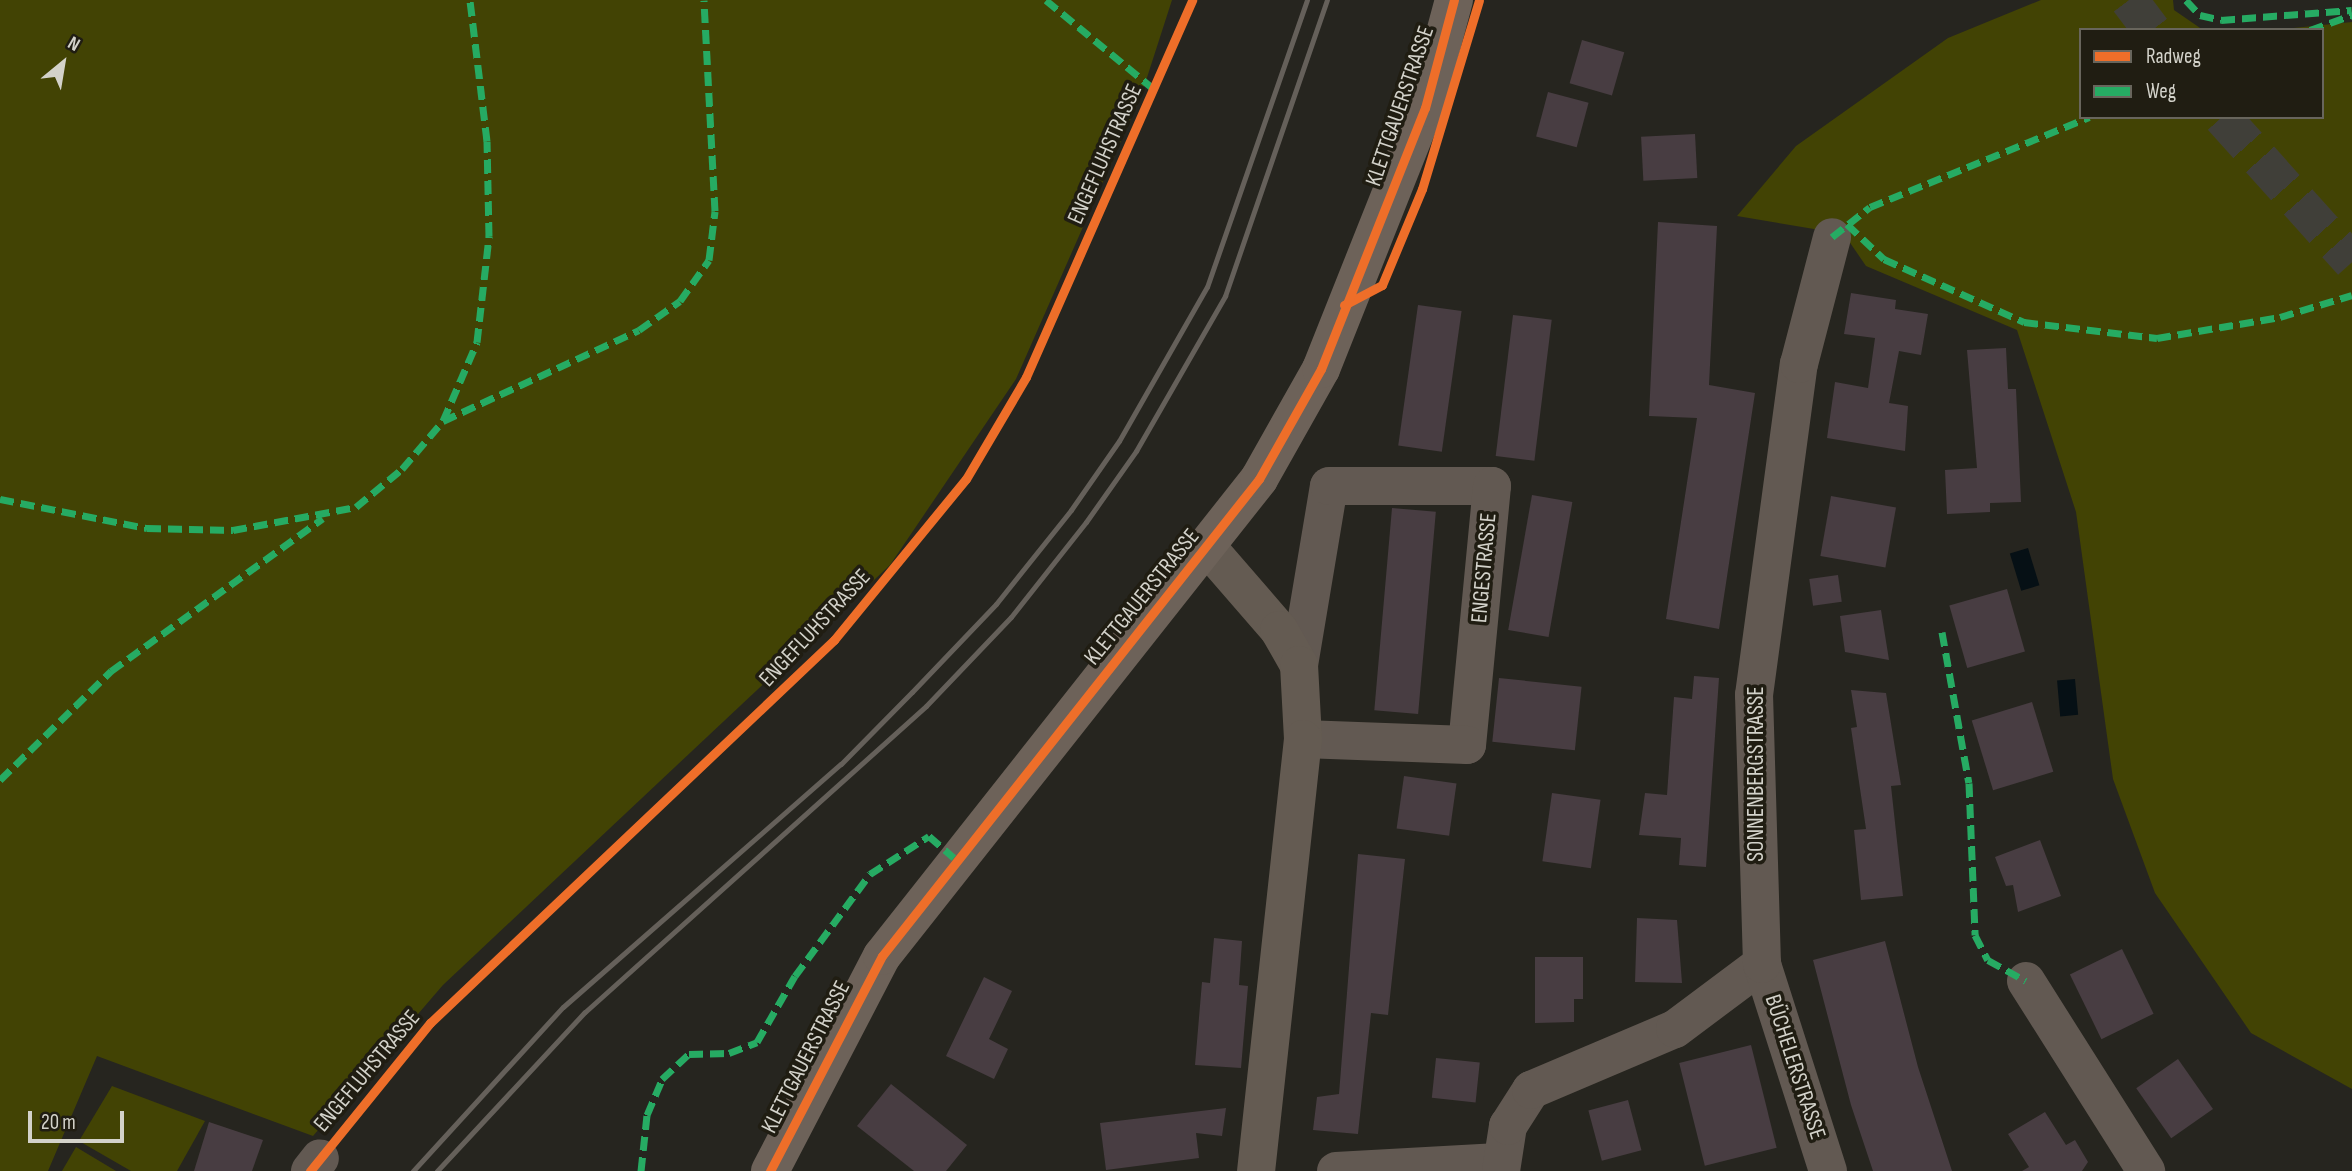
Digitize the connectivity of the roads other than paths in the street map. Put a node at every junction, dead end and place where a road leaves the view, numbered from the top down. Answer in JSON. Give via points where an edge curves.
{"nodes":[{"id":1,"x":1454,"y":0,"type":"edge"},
{"id":2,"x":1832,"y":237,"type":"dead end"},
{"id":3,"x":1208,"y":548,"type":"junction"},
{"id":4,"x":1300,"y":665,"type":"junction"},
{"id":5,"x":1303,"y":739,"type":"junction"},
{"id":6,"x":1762,"y":964,"type":"junction"},
{"id":7,"x":2026,"y":981,"type":"dead end"},
{"id":8,"x":1500,"y":1166,"type":"edge"},
{"id":9,"x":770,"y":1171,"type":"edge"},
{"id":10,"x":1256,"y":1171,"type":"edge"},
{"id":11,"x":1336,"y":1171,"type":"edge"},
{"id":12,"x":1828,"y":1171,"type":"edge"},
{"id":13,"x":2146,"y":1171,"type":"edge"}],
"edges":[{"from":1,"to":3,"type":"main road","name":"KLETTGAUERSTRASSE","via":[[1424,108],[1321,369],[1259,479]]},
{"from":2,"to":6,"type":"street","name":"SONNENBERGSTRASSE","via":[[1799,364],[1754,695]]},
{"from":3,"to":4,"type":"street","name":"ENGESTRASSE","via":[[1279,630]]},
{"from":3,"to":9,"type":"main road","name":"KLETTGAUERSTRASSE","via":[[954,858],[882,957]]},
{"from":4,"to":5,"type":"street","name":"ENGESTRASSE"},
{"from":4,"to":5,"type":"street","name":"ENGESTRASSE","via":[[1329,486],[1492,486],[1467,745]]},
{"from":5,"to":10,"type":"street","name":"ENGESTRASSE"},
{"from":6,"to":8,"type":"street","via":[[1675,1029],[1531,1090],[1508,1126]]},
{"from":6,"to":12,"type":"street","name":"BÜCHELERSTRASSE"},
{"from":7,"to":13,"type":"street"},
{"from":8,"to":11,"type":"street"}]}
